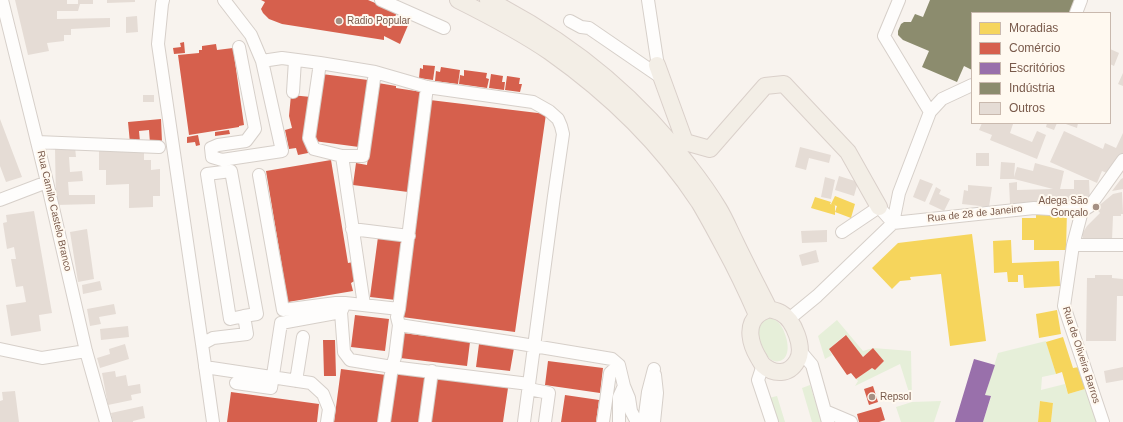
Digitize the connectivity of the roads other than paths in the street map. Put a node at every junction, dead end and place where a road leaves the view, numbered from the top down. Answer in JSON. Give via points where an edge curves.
{"nodes":[{"id":1,"x":2,"y":0,"type":"edge"},
{"id":2,"x":224,"y":0,"type":"edge"},
{"id":3,"x":381,"y":0,"type":"edge"},
{"id":4,"x":458,"y":0,"type":"edge"},
{"id":5,"x":488,"y":0,"type":"edge"},
{"id":6,"x":648,"y":0,"type":"edge"},
{"id":7,"x":899,"y":0,"type":"edge"},
{"id":8,"x":1081,"y":0,"type":"edge"},
{"id":9,"x":161,"y":1,"type":"edge"},
{"id":10,"x":1076,"y":12,"type":"edge"},
{"id":11,"x":570,"y":21,"type":"dead end"},
{"id":12,"x":444,"y":28,"type":"dead end"},
{"id":13,"x":239,"y":47,"type":"dead end"},
{"id":14,"x":295,"y":60,"type":"junction"},
{"id":15,"x":262,"y":61,"type":"junction"},
{"id":16,"x":320,"y":63,"type":"junction"},
{"id":17,"x":375,"y":72,"type":"junction"},
{"id":18,"x":659,"y":75,"type":"junction"},
{"id":19,"x":267,"y":84,"type":"junction"},
{"id":20,"x":971,"y":85,"type":"edge"},
{"id":21,"x":427,"y":87,"type":"junction"},
{"id":22,"x":247,"y":89,"type":"junction"},
{"id":23,"x":293,"y":92,"type":"dead end"},
{"id":24,"x":930,"y":112,"type":"junction"},
{"id":25,"x":37,"y":142,"type":"junction"},
{"id":26,"x":159,"y":147,"type":"dead end"},
{"id":27,"x":342,"y":156,"type":"junction"},
{"id":28,"x":1123,"y":160,"type":"edge"},
{"id":29,"x":259,"y":175,"type":"dead end"},
{"id":30,"x":47,"y":182,"type":"junction"},
{"id":31,"x":0,"y":200,"type":"edge"},
{"id":32,"x":879,"y":206,"type":"junction"},
{"id":33,"x":1082,"y":211,"type":"junction"},
{"id":34,"x":713,"y":213,"type":"junction"},
{"id":35,"x":893,"y":223,"type":"junction"},
{"id":36,"x":352,"y":229,"type":"junction"},
{"id":37,"x":842,"y":232,"type":"dead end"},
{"id":38,"x":409,"y":236,"type":"junction"},
{"id":39,"x":1073,"y":245,"type":"junction"},
{"id":40,"x":1123,"y":245,"type":"edge"},
{"id":41,"x":364,"y":305,"type":"junction"},
{"id":42,"x":343,"y":308,"type":"junction"},
{"id":43,"x":399,"y":309,"type":"junction"},
{"id":44,"x":763,"y":312,"type":"junction"},
{"id":45,"x":244,"y":316,"type":"junction"},
{"id":46,"x":789,"y":319,"type":"junction"},
{"id":47,"x":399,"y":325,"type":"junction"},
{"id":48,"x":302,"y":337,"type":"dead end"},
{"id":49,"x":202,"y":344,"type":"junction"},
{"id":50,"x":535,"y":346,"type":"junction"},
{"id":51,"x":0,"y":349,"type":"edge"},
{"id":52,"x":86,"y":350,"type":"junction"},
{"id":53,"x":801,"y":352,"type":"junction"},
{"id":54,"x":619,"y":365,"type":"junction"},
{"id":55,"x":763,"y":365,"type":"junction"},
{"id":56,"x":205,"y":367,"type":"junction"},
{"id":57,"x":392,"y":367,"type":"junction"},
{"id":58,"x":432,"y":371,"type":"junction"},
{"id":59,"x":274,"y":377,"type":"junction"},
{"id":60,"x":296,"y":381,"type":"junction"},
{"id":61,"x":236,"y":383,"type":"dead end"},
{"id":62,"x":624,"y":386,"type":"junction"},
{"id":63,"x":529,"y":387,"type":"junction"},
{"id":64,"x":827,"y":416,"type":"edge"},
{"id":65,"x":106,"y":422,"type":"edge"},
{"id":66,"x":213,"y":422,"type":"edge"},
{"id":67,"x":327,"y":422,"type":"edge"},
{"id":68,"x":384,"y":422,"type":"edge"},
{"id":69,"x":425,"y":422,"type":"edge"},
{"id":70,"x":524,"y":422,"type":"edge"},
{"id":71,"x":545,"y":422,"type":"edge"},
{"id":72,"x":602,"y":422,"type":"edge"},
{"id":73,"x":619,"y":422,"type":"edge"},
{"id":74,"x":637,"y":422,"type":"edge"},
{"id":75,"x":642,"y":422,"type":"edge"},
{"id":76,"x":654,"y":422,"type":"edge"},
{"id":77,"x":772,"y":422,"type":"edge"},
{"id":78,"x":851,"y":422,"type":"edge"},
{"id":79,"x":1103,"y":422,"type":"edge"}],
"edges":[{"from":1,"to":25,"type":"street","name":"Rua Camilo Castelo Branco"},
{"from":2,"to":15,"type":"street","via":[[251,35]]},
{"from":3,"to":12,"type":"street"},
{"from":4,"to":34,"type":"main road","via":[[533,41],[597,88],[655,145]]},
{"from":5,"to":34,"type":"main road","via":[[559,42],[624,92],[677,150],[699,179]]},
{"from":6,"to":18,"type":"street"},
{"from":7,"to":24,"type":"street","via":[[884,36]]},
{"from":8,"to":10,"type":"street"},
{"from":9,"to":49,"type":"street","via":[[158,44]]},
{"from":11,"to":18,"type":"street","via":[[589,28]]},
{"from":13,"to":22,"type":"street"},
{"from":14,"to":15,"type":"street","via":[[282,58]]},
{"from":14,"to":16,"type":"street"},
{"from":14,"to":23,"type":"street"},
{"from":15,"to":19,"type":"street"},
{"from":16,"to":17,"type":"street"},
{"from":16,"to":27,"type":"street","via":[[308,138],[314,149]]},
{"from":17,"to":21,"type":"street"},
{"from":17,"to":27,"type":"street","via":[[363,156]]},
{"from":18,"to":32,"type":"main road","via":[[685,142],[710,149],[765,86],[784,84],[848,152]]},
{"from":19,"to":22,"type":"street"},
{"from":19,"to":22,"type":"street","via":[[282,151],[222,160],[212,157],[211,148],[246,141],[255,129]]},
{"from":20,"to":24,"type":"street","via":[[942,98]]},
{"from":21,"to":38,"type":"street"},
{"from":21,"to":50,"type":"street","via":[[534,102],[558,119],[561,126],[563,134]]},
{"from":24,"to":35,"type":"street","via":[[899,193]]},
{"from":25,"to":26,"type":"street"},
{"from":25,"to":30,"type":"street","name":"Rua Camilo Castelo Branco"},
{"from":27,"to":36,"type":"street"},
{"from":28,"to":33,"type":"street","via":[[1090,206]]},
{"from":29,"to":42,"type":"street","via":[[283,310],[336,302]]},
{"from":30,"to":31,"type":"street"},
{"from":30,"to":52,"type":"street","name":"Rua Camilo Castelo Branco"},
{"from":32,"to":35,"type":"street"},
{"from":32,"to":37,"type":"street"},
{"from":33,"to":35,"type":"street","name":"Rua de 28 de Janeiro","via":[[1034,208]]},
{"from":33,"to":39,"type":"street","name":"Rua de Oliveira Barros"},
{"from":34,"to":44,"type":"main road","via":[[745,287]]},
{"from":35,"to":46,"type":"street","via":[[817,296]]},
{"from":36,"to":38,"type":"street"},
{"from":36,"to":41,"type":"street"},
{"from":38,"to":43,"type":"street"},
{"from":39,"to":40,"type":"street"},
{"from":39,"to":79,"type":"street","name":"Rua de Oliveira Barros","via":[[1064,306]]},
{"from":41,"to":42,"type":"street"},
{"from":41,"to":43,"type":"street"},
{"from":42,"to":57,"type":"street","via":[[344,352],[350,360]]},
{"from":42,"to":59,"type":"street","via":[[281,322]]},
{"from":43,"to":47,"type":"street"},
{"from":44,"to":46,"type":"main road","via":[[780,312]]},
{"from":44,"to":55,"type":"main road","via":[[751,325],[750,335],[754,350]]},
{"from":45,"to":45,"type":"street","via":[[230,319],[207,174],[231,171],[257,314]]},
{"from":45,"to":49,"type":"street","via":[[247,334],[213,338]]},
{"from":46,"to":53,"type":"main road","via":[[797,332]]},
{"from":47,"to":50,"type":"street"},
{"from":47,"to":57,"type":"street"},
{"from":48,"to":60,"type":"street"},
{"from":49,"to":56,"type":"street"},
{"from":50,"to":54,"type":"street","via":[[612,359]]},
{"from":50,"to":63,"type":"street"},
{"from":51,"to":52,"type":"street","via":[[42,358]]},
{"from":52,"to":65,"type":"street","name":"Rua Camilo Castelo Branco"},
{"from":53,"to":55,"type":"main road","via":[[792,368],[786,372],[780,373]]},
{"from":53,"to":64,"type":"street","via":[[812,365]]},
{"from":54,"to":62,"type":"street"},
{"from":54,"to":72,"type":"street","via":[[610,373]]},
{"from":55,"to":77,"type":"street","via":[[758,380]]},
{"from":56,"to":59,"type":"street"},
{"from":56,"to":66,"type":"street"},
{"from":57,"to":58,"type":"street"},
{"from":57,"to":68,"type":"street"},
{"from":58,"to":63,"type":"street"},
{"from":58,"to":69,"type":"street"},
{"from":59,"to":60,"type":"street"},
{"from":59,"to":61,"type":"street","via":[[272,388]]},
{"from":60,"to":67,"type":"street","via":[[311,383],[323,394],[329,408]]},
{"from":62,"to":73,"type":"street","via":[[619,397]]},
{"from":62,"to":74,"type":"street"},
{"from":63,"to":70,"type":"street"},
{"from":63,"to":71,"type":"street","via":[[549,393]]},
{"from":64,"to":78,"type":"street"},
{"from":75,"to":76,"type":"street","via":[[654,369],[657,393]]}]}
